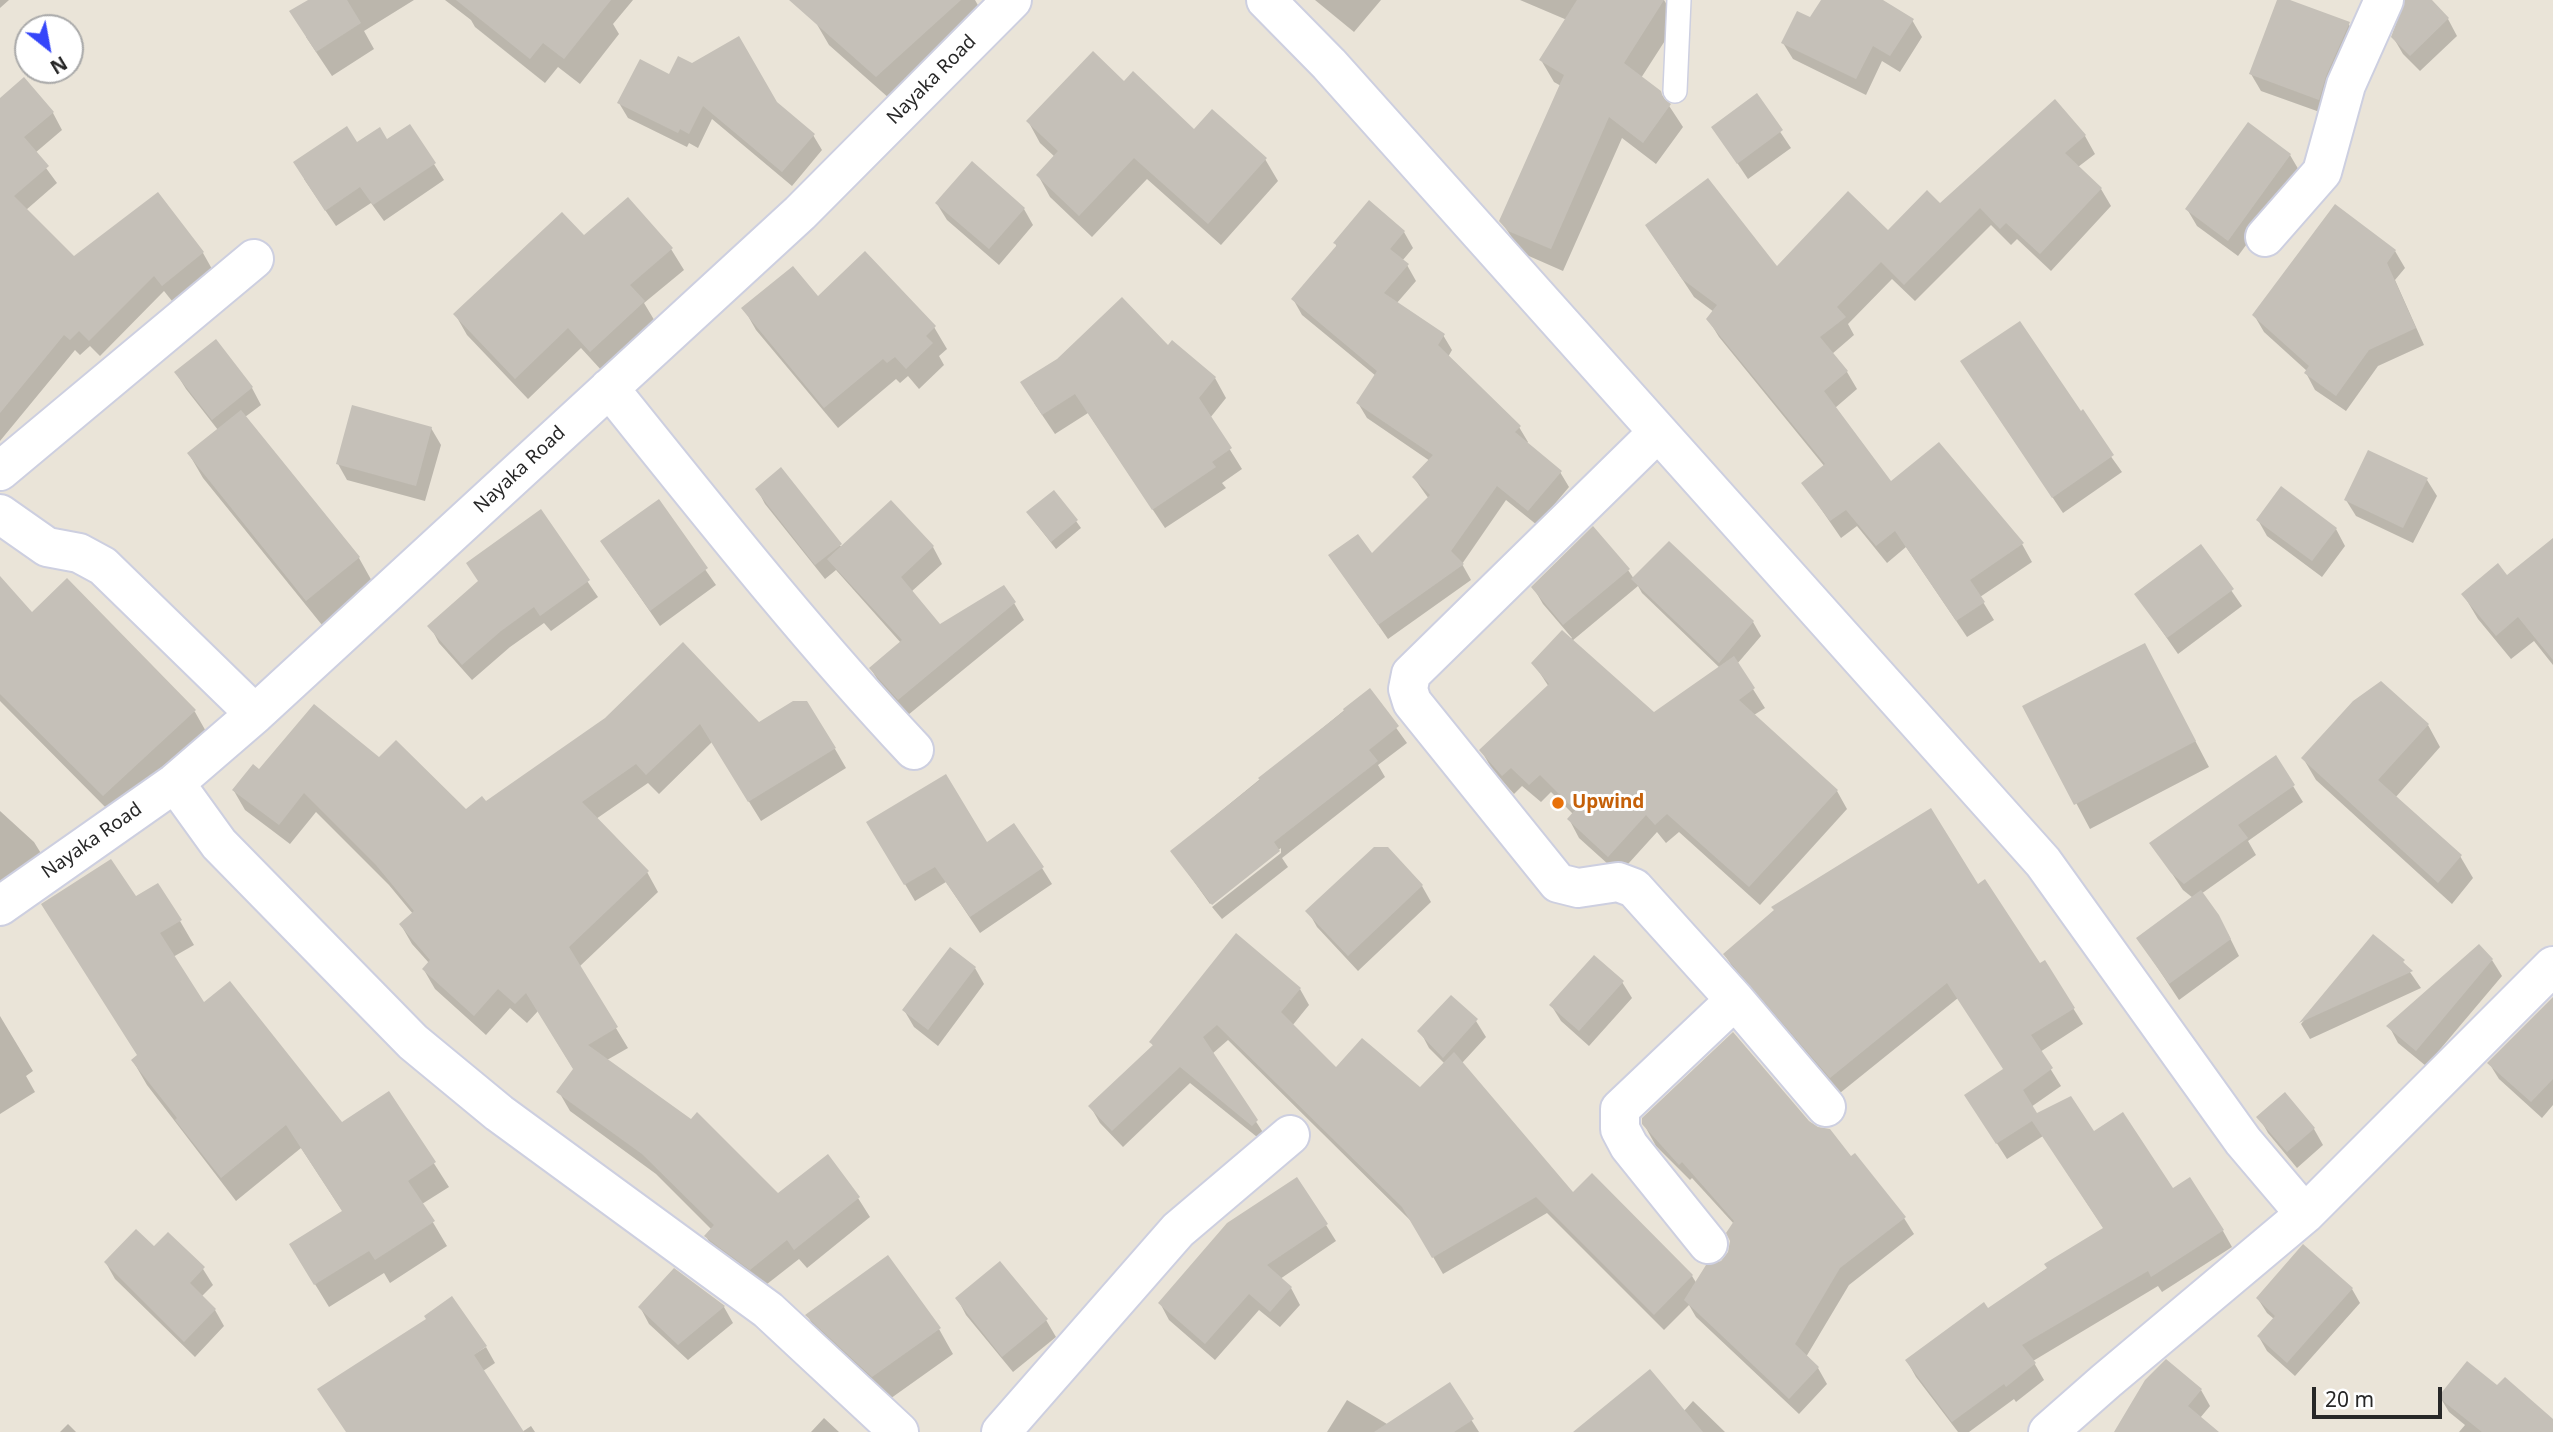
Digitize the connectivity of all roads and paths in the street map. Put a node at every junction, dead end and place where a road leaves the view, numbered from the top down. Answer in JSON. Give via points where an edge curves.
{"nodes":[{"id":1,"x":1012,"y":0,"type":"edge"},
{"id":2,"x":1266,"y":0,"type":"edge"},
{"id":3,"x":1679,"y":0,"type":"edge"},
{"id":4,"x":2384,"y":0,"type":"edge"},
{"id":5,"x":1675,"y":91,"type":"dead end"},
{"id":6,"x":2265,"y":237,"type":"dead end"},
{"id":7,"x":254,"y":258,"type":"dead end"},
{"id":8,"x":609,"y":388,"type":"junction"},
{"id":9,"x":1657,"y":433,"type":"junction"},
{"id":10,"x":0,"y":471,"type":"edge"},
{"id":11,"x":0,"y":514,"type":"edge"},
{"id":12,"x":255,"y":714,"type":"junction"},
{"id":13,"x":914,"y":750,"type":"dead end"},
{"id":14,"x":175,"y":783,"type":"junction"},
{"id":15,"x":0,"y":906,"type":"edge"},
{"id":16,"x":2553,"y":966,"type":"edge"},
{"id":17,"x":1735,"y":1000,"type":"junction"},
{"id":18,"x":1826,"y":1107,"type":"dead end"},
{"id":19,"x":1290,"y":1135,"type":"dead end"},
{"id":20,"x":2305,"y":1214,"type":"junction"},
{"id":21,"x":1708,"y":1244,"type":"dead end"},
{"id":22,"x":899,"y":1432,"type":"edge"},
{"id":23,"x":1001,"y":1432,"type":"edge"},
{"id":24,"x":2048,"y":1432,"type":"edge"}],
"edges":[{"from":1,"to":8,"type":"street","name":"Nayaka Road","via":[[800,213]]},
{"from":2,"to":9,"type":"street","via":[[1329,64]]},
{"from":3,"to":5,"type":"lane"},
{"from":4,"to":6,"type":"street","via":[[2346,85],[2322,172]]},
{"from":7,"to":10,"type":"street"},
{"from":8,"to":12,"type":"street","name":"Nayaka Road"},
{"from":8,"to":13,"type":"street","via":[[746,557]]},
{"from":9,"to":17,"type":"street","via":[[1411,674],[1408,689],[1412,702],[1558,883],[1578,888],[1618,882],[1634,888]]},
{"from":9,"to":20,"type":"street","via":[[2043,862],[2243,1141]]},
{"from":11,"to":12,"type":"street","via":[[47,547],[79,553],[103,566]]},
{"from":12,"to":14,"type":"street","name":"Nayaka Road"},
{"from":14,"to":15,"type":"street","name":"Nayaka Road"},
{"from":14,"to":22,"type":"street","via":[[219,844],[413,1042],[499,1113],[768,1310]]},
{"from":16,"to":20,"type":"street"},
{"from":17,"to":18,"type":"street"},
{"from":17,"to":21,"type":"street","via":[[1620,1109],[1620,1129],[1629,1146]]},
{"from":19,"to":23,"type":"street","via":[[1178,1230]]},
{"from":20,"to":24,"type":"street"}]}
